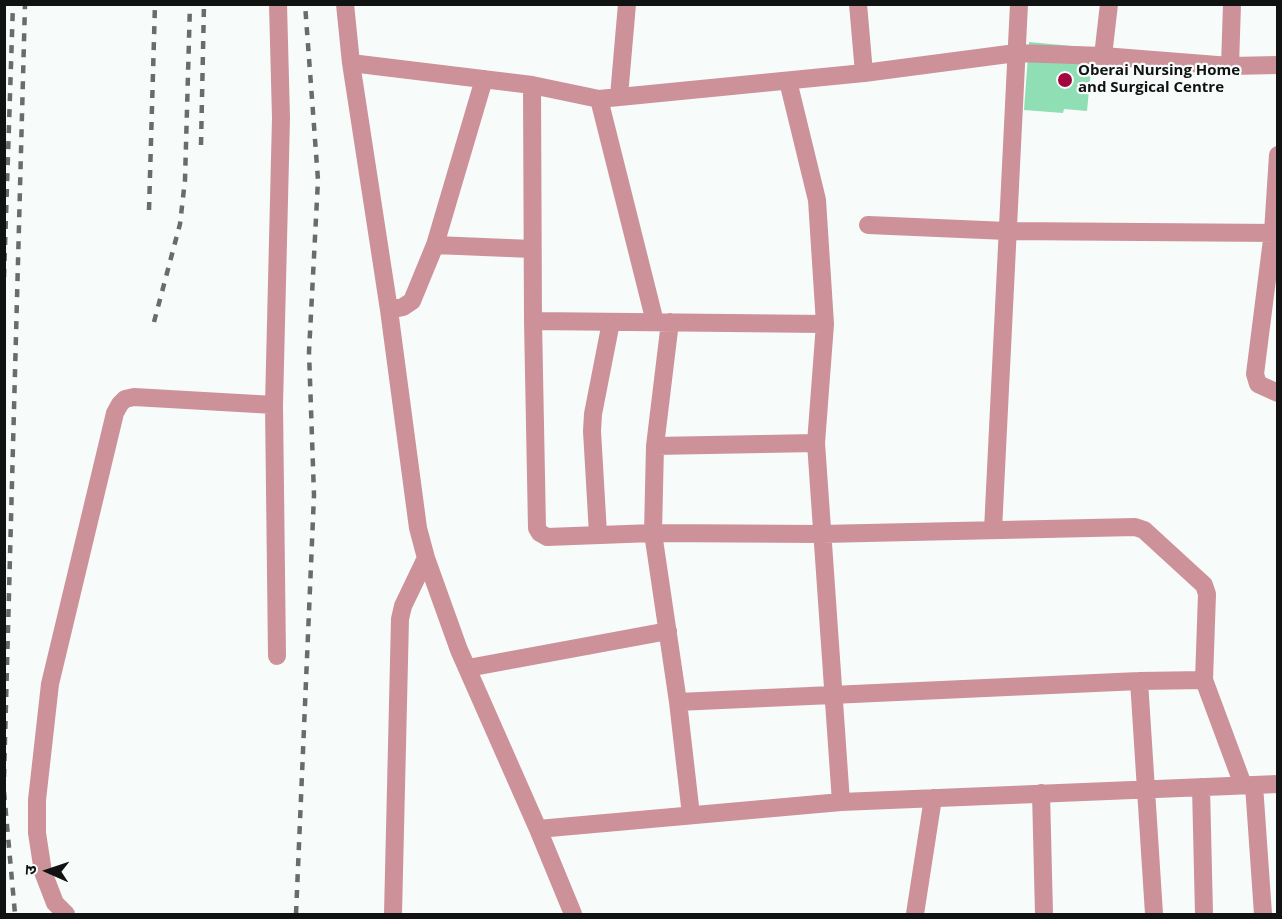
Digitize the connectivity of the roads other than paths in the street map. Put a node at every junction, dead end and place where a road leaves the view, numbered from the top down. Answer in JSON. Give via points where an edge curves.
{"nodes":[{"id":1,"x":278,"y":4,"type":"edge"},
{"id":2,"x":345,"y":4,"type":"edge"},
{"id":3,"x":627,"y":4,"type":"edge"},
{"id":4,"x":858,"y":4,"type":"edge"},
{"id":5,"x":1019,"y":4,"type":"edge"},
{"id":6,"x":1109,"y":4,"type":"edge"},
{"id":7,"x":1232,"y":4,"type":"edge"},
{"id":8,"x":1016,"y":53,"type":"junction"},
{"id":9,"x":1103,"y":56,"type":"junction"},
{"id":10,"x":351,"y":63,"type":"junction"},
{"id":11,"x":1278,"y":65,"type":"edge"},
{"id":12,"x":1230,"y":66,"type":"junction"},
{"id":13,"x":864,"y":73,"type":"junction"},
{"id":14,"x":484,"y":79,"type":"junction"},
{"id":15,"x":788,"y":81,"type":"junction"},
{"id":16,"x":532,"y":85,"type":"junction"},
{"id":17,"x":620,"y":96,"type":"junction"},
{"id":18,"x":599,"y":99,"type":"junction"},
{"id":19,"x":1278,"y":155,"type":"edge"},
{"id":20,"x":868,"y":225,"type":"dead end"},
{"id":21,"x":1007,"y":231,"type":"junction"},
{"id":22,"x":1275,"y":232,"type":"edge"},
{"id":23,"x":435,"y":245,"type":"junction"},
{"id":24,"x":532,"y":249,"type":"junction"},
{"id":25,"x":389,"y":310,"type":"junction"},
{"id":26,"x":532,"y":321,"type":"junction"},
{"id":27,"x":611,"y":322,"type":"junction"},
{"id":28,"x":662,"y":322,"type":"junction"},
{"id":29,"x":825,"y":324,"type":"junction"},
{"id":30,"x":1278,"y":393,"type":"edge"},
{"id":31,"x":274,"y":405,"type":"junction"},
{"id":32,"x":816,"y":443,"type":"junction"},
{"id":33,"x":655,"y":446,"type":"junction"},
{"id":34,"x":993,"y":530,"type":"junction"},
{"id":35,"x":653,"y":532,"type":"junction"},
{"id":36,"x":598,"y":534,"type":"junction"},
{"id":37,"x":822,"y":534,"type":"junction"},
{"id":38,"x":426,"y":558,"type":"junction"},
{"id":39,"x":668,"y":631,"type":"junction"},
{"id":40,"x":277,"y":656,"type":"dead end"},
{"id":41,"x":468,"y":668,"type":"junction"},
{"id":42,"x":1204,"y":680,"type":"junction"},
{"id":43,"x":1139,"y":681,"type":"junction"},
{"id":44,"x":833,"y":694,"type":"junction"},
{"id":45,"x":678,"y":702,"type":"junction"},
{"id":46,"x":1278,"y":784,"type":"edge"},
{"id":47,"x":1249,"y":785,"type":"junction"},
{"id":48,"x":1202,"y":787,"type":"junction"},
{"id":49,"x":1146,"y":789,"type":"junction"},
{"id":50,"x":1041,"y":794,"type":"junction"},
{"id":51,"x":933,"y":798,"type":"junction"},
{"id":52,"x":841,"y":802,"type":"junction"},
{"id":53,"x":691,"y":815,"type":"junction"},
{"id":54,"x":538,"y":829,"type":"junction"},
{"id":55,"x":66,"y":915,"type":"edge"},
{"id":56,"x":393,"y":915,"type":"edge"},
{"id":57,"x":573,"y":915,"type":"edge"},
{"id":58,"x":915,"y":915,"type":"edge"},
{"id":59,"x":1044,"y":915,"type":"edge"},
{"id":60,"x":1154,"y":915,"type":"edge"},
{"id":61,"x":1204,"y":915,"type":"edge"},
{"id":62,"x":1263,"y":915,"type":"edge"}],
"edges":[{"from":1,"to":31,"type":"street","via":[[281,118]]},
{"from":2,"to":10,"type":"street"},
{"from":3,"to":17,"type":"street"},
{"from":4,"to":13,"type":"street"},
{"from":5,"to":8,"type":"street"},
{"from":6,"to":9,"type":"street"},
{"from":7,"to":12,"type":"street"},
{"from":8,"to":9,"type":"street"},
{"from":8,"to":13,"type":"street"},
{"from":8,"to":21,"type":"street"},
{"from":9,"to":12,"type":"street"},
{"from":10,"to":14,"type":"street"},
{"from":10,"to":25,"type":"street"},
{"from":11,"to":12,"type":"street"},
{"from":13,"to":15,"type":"street"},
{"from":14,"to":16,"type":"street"},
{"from":14,"to":23,"type":"street"},
{"from":15,"to":17,"type":"street"},
{"from":15,"to":29,"type":"street","via":[[817,200]]},
{"from":16,"to":18,"type":"street"},
{"from":16,"to":24,"type":"street"},
{"from":17,"to":18,"type":"street"},
{"from":18,"to":28,"type":"street"},
{"from":19,"to":22,"type":"street"},
{"from":20,"to":21,"type":"street"},
{"from":21,"to":22,"type":"street"},
{"from":21,"to":34,"type":"street"},
{"from":22,"to":30,"type":"street","via":[[1255,374],[1258,384]]},
{"from":23,"to":24,"type":"street"},
{"from":23,"to":25,"type":"street","via":[[412,301]]},
{"from":24,"to":26,"type":"street"},
{"from":25,"to":38,"type":"street","via":[[418,528]]},
{"from":26,"to":27,"type":"street"},
{"from":26,"to":36,"type":"street","via":[[537,528],[547,537]]},
{"from":27,"to":28,"type":"street"},
{"from":27,"to":36,"type":"street","via":[[593,414]]},
{"from":28,"to":29,"type":"street"},
{"from":28,"to":33,"type":"street"},
{"from":29,"to":32,"type":"street"},
{"from":31,"to":40,"type":"street"},
{"from":31,"to":55,"type":"street","via":[[134,397],[125,399],[115,412],[50,684],[37,800],[37,833],[44,872],[55,903]]},
{"from":32,"to":33,"type":"street"},
{"from":32,"to":37,"type":"street"},
{"from":33,"to":35,"type":"street"},
{"from":34,"to":37,"type":"street"},
{"from":34,"to":42,"type":"street","via":[[1144,530],[1204,585]]},
{"from":35,"to":36,"type":"street"},
{"from":35,"to":37,"type":"street"},
{"from":35,"to":39,"type":"street"},
{"from":37,"to":44,"type":"street"},
{"from":38,"to":41,"type":"street"},
{"from":38,"to":56,"type":"street","via":[[400,619]]},
{"from":39,"to":41,"type":"street"},
{"from":39,"to":45,"type":"street"},
{"from":41,"to":54,"type":"street"},
{"from":42,"to":43,"type":"street"},
{"from":42,"to":47,"type":"street"},
{"from":43,"to":44,"type":"street"},
{"from":43,"to":49,"type":"street"},
{"from":44,"to":45,"type":"street"},
{"from":44,"to":52,"type":"street"},
{"from":45,"to":53,"type":"street"},
{"from":46,"to":47,"type":"street"},
{"from":47,"to":48,"type":"street"},
{"from":47,"to":62,"type":"street"},
{"from":48,"to":49,"type":"street"},
{"from":48,"to":61,"type":"street"},
{"from":49,"to":50,"type":"street"},
{"from":49,"to":60,"type":"street"},
{"from":50,"to":51,"type":"street"},
{"from":50,"to":59,"type":"street"},
{"from":51,"to":52,"type":"street"},
{"from":51,"to":58,"type":"street"},
{"from":52,"to":53,"type":"street"},
{"from":53,"to":54,"type":"street"},
{"from":54,"to":57,"type":"street"}]}
